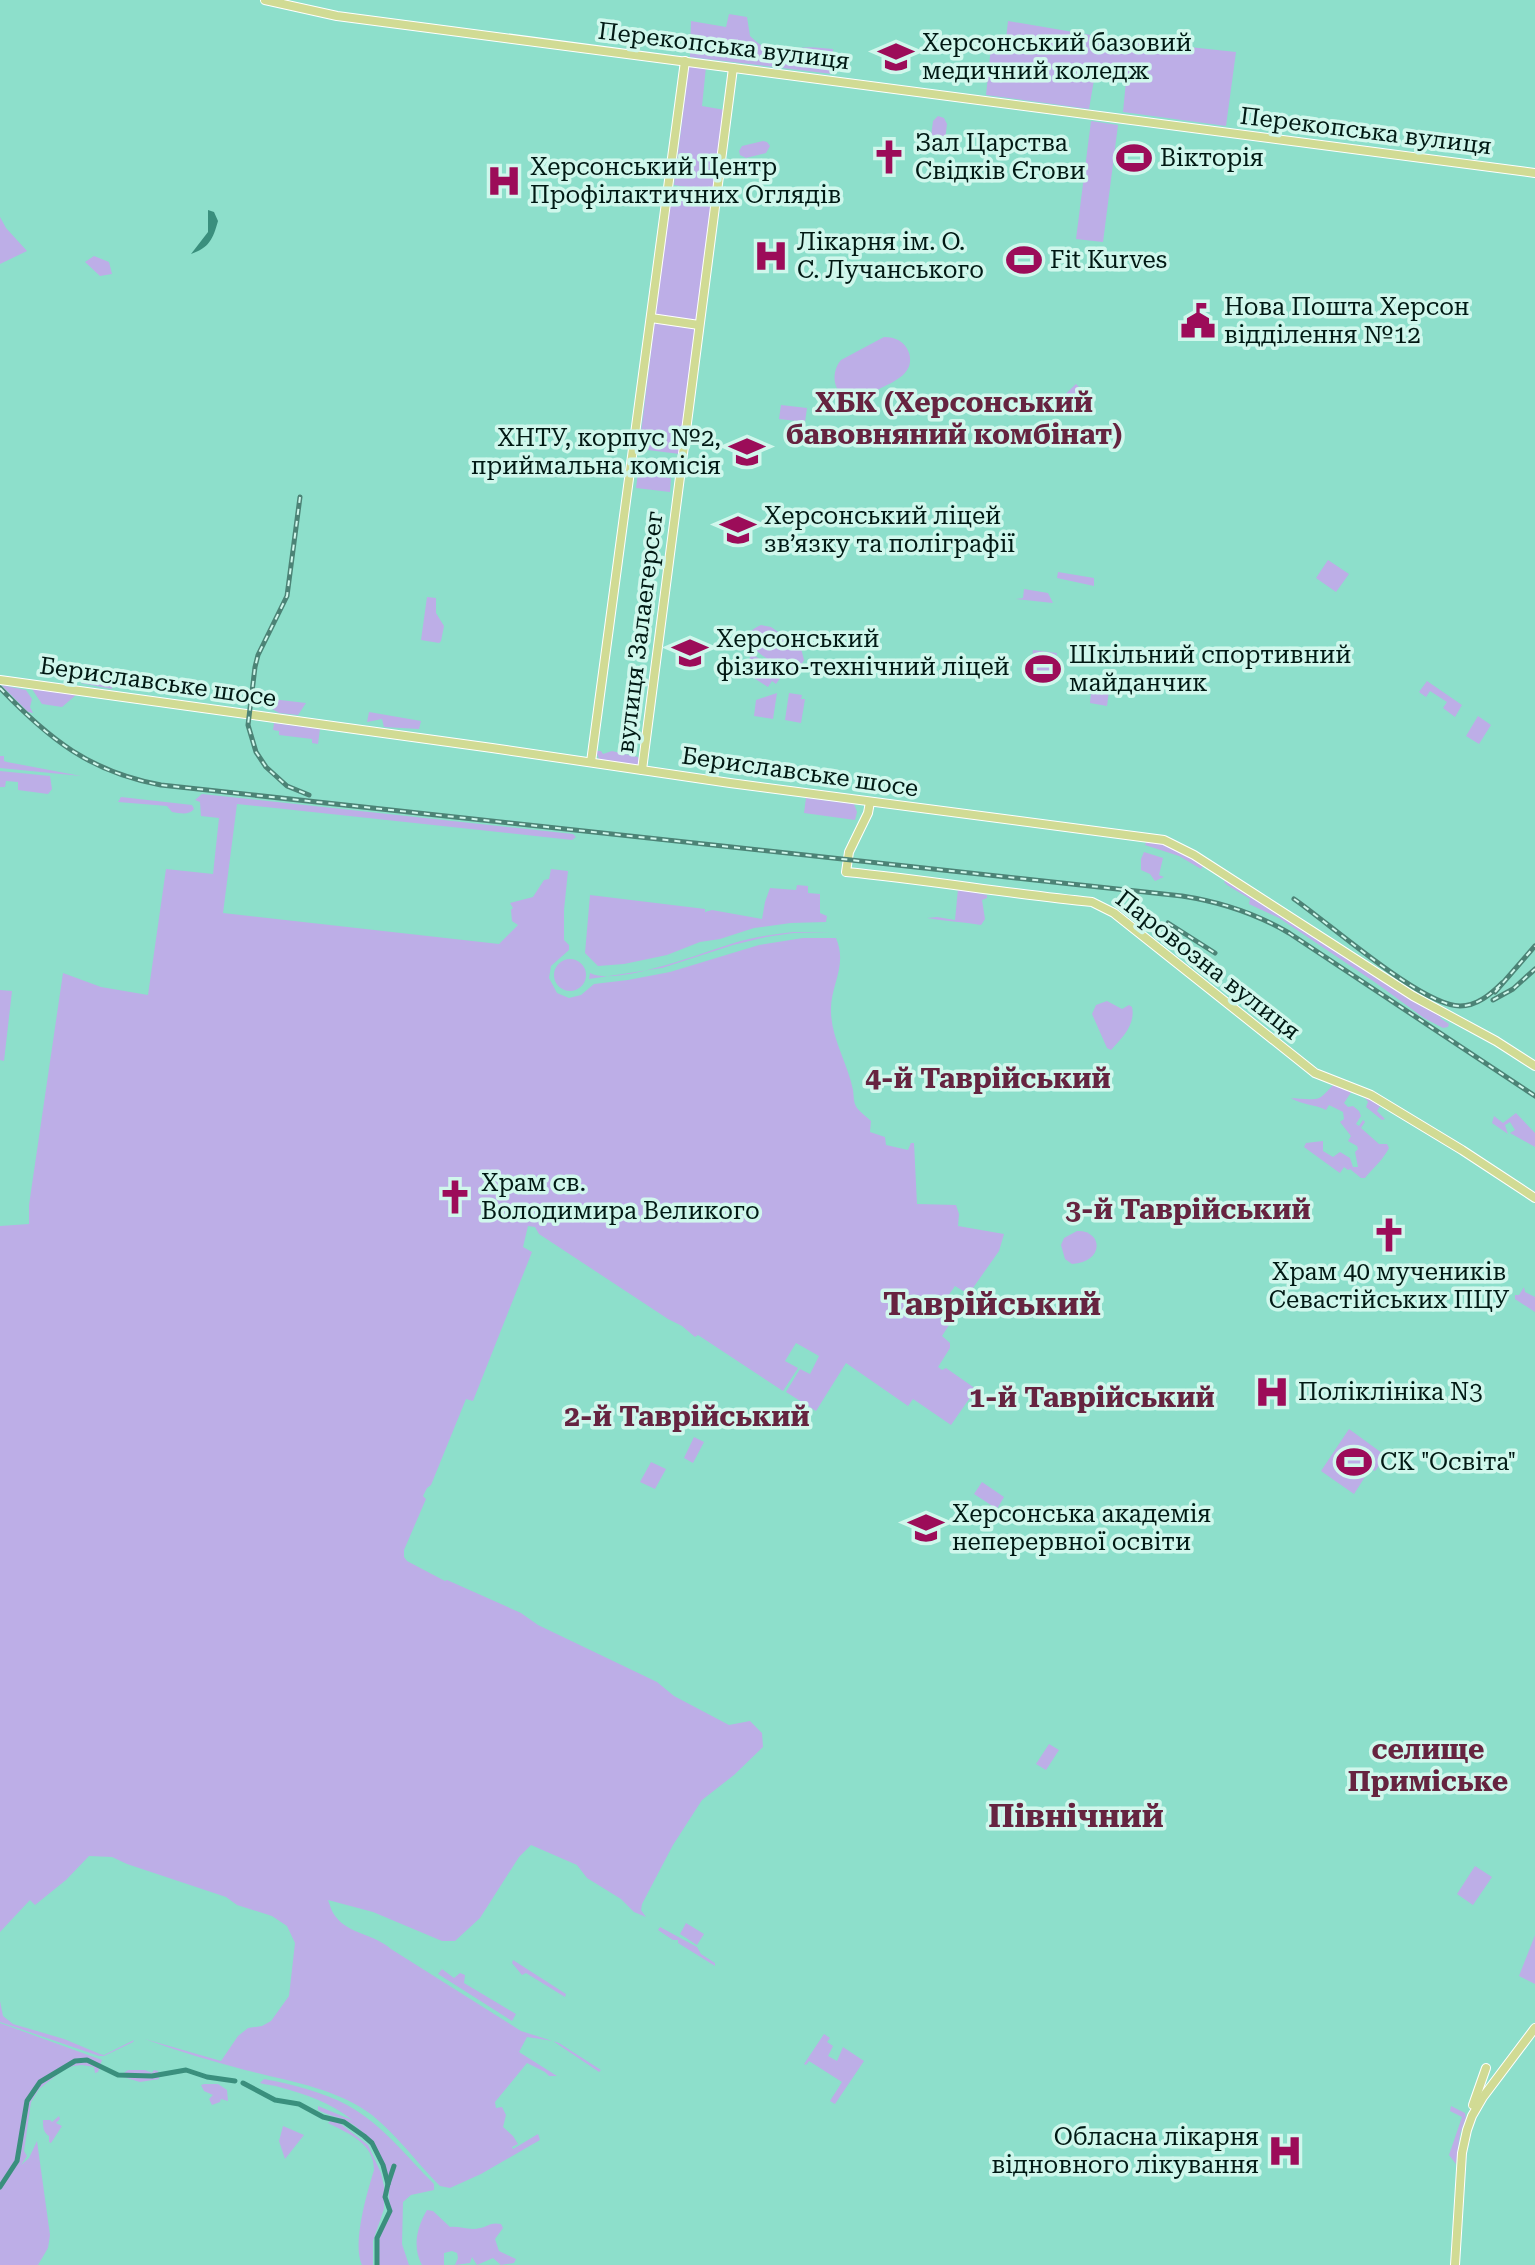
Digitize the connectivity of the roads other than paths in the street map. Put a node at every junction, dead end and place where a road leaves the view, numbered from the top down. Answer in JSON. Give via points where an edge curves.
{"nodes":[{"id":1,"x":265,"y":0,"type":"edge"},
{"id":2,"x":685,"y":61,"type":"junction"},
{"id":3,"x":733,"y":68,"type":"junction"},
{"id":4,"x":1535,"y":173,"type":"edge"},
{"id":5,"x":651,"y":318,"type":"junction"},
{"id":6,"x":699,"y":325,"type":"junction"},
{"id":7,"x":0,"y":680,"type":"edge"},
{"id":8,"x":591,"y":762,"type":"junction"},
{"id":9,"x":642,"y":770,"type":"junction"},
{"id":10,"x":870,"y":802,"type":"junction"},
{"id":11,"x":1535,"y":1066,"type":"edge"},
{"id":12,"x":1535,"y":1198,"type":"edge"},
{"id":13,"x":1535,"y":2028,"type":"edge"},
{"id":14,"x":1500,"y":2074,"type":"junction"},
{"id":15,"x":1472,"y":2116,"type":"junction"},
{"id":16,"x":1455,"y":2265,"type":"edge"}],
"edges":[{"from":1,"to":2,"type":"main road","name":"Перекопська вулиця","via":[[337,16]]},
{"from":2,"to":3,"type":"main road","name":"Перекопська вулиця"},
{"from":2,"to":5,"type":"main road"},
{"from":3,"to":4,"type":"main road","name":"Перекопська вулиця"},
{"from":3,"to":6,"type":"main road"},
{"from":5,"to":6,"type":"main road"},
{"from":5,"to":8,"type":"main road","name":"вулиця Залаегерсег"},
{"from":6,"to":9,"type":"main road","name":"вулиця Залаегерсег"},
{"from":7,"to":8,"type":"main road","name":"Бериславське шосе"},
{"from":8,"to":9,"type":"main road","name":"Бериславське шосе"},
{"from":9,"to":10,"type":"main road","name":"Бериславське шосе"},
{"from":10,"to":11,"type":"main road","name":"Бериславське шосе","via":[[1170,841],[1413,996]]},
{"from":10,"to":12,"type":"main road","name":"Паровозна вулиця","via":[[846,872],[1101,906],[1315,1073],[1371,1095]]},
{"from":13,"to":14,"type":"main road"},
{"from":14,"to":15,"type":"main road"},
{"from":14,"to":15,"type":"main road","via":[[1490,2077],[1486,2068]]},
{"from":15,"to":16,"type":"main road","via":[[1462,2153]]}]}
